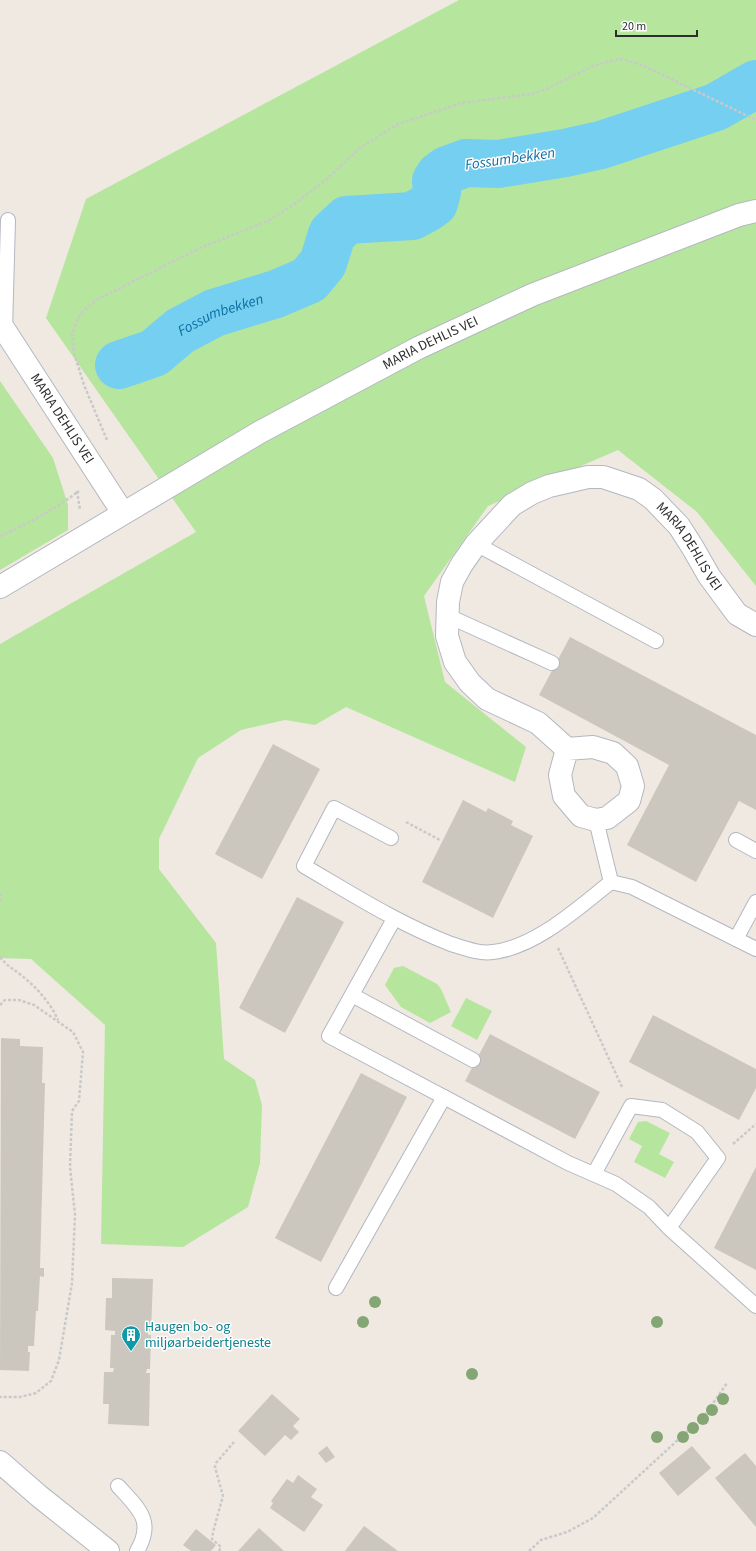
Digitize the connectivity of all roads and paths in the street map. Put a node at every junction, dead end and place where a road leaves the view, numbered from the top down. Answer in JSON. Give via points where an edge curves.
{"nodes":[{"id":1,"x":756,"y":120,"type":"edge"},
{"id":2,"x":756,"y":211,"type":"edge"},
{"id":3,"x":8,"y":220,"type":"dead end"},
{"id":4,"x":3,"y":327,"type":"edge"},
{"id":5,"x":108,"y":442,"type":"dead end"},
{"id":6,"x":98,"y":476,"type":"junction"},
{"id":7,"x":123,"y":513,"type":"junction"},
{"id":8,"x":0,"y":536,"type":"edge"},
{"id":9,"x":476,"y":544,"type":"junction"},
{"id":10,"x":0,"y":588,"type":"edge"},
{"id":11,"x":448,"y":616,"type":"junction"},
{"id":12,"x":756,"y":625,"type":"edge"},
{"id":13,"x":656,"y":640,"type":"dead end"},
{"id":14,"x":552,"y":663,"type":"dead end"},
{"id":15,"x":567,"y":749,"type":"junction"},
{"id":16,"x":596,"y":820,"type":"junction"},
{"id":17,"x":391,"y":838,"type":"dead end"},
{"id":18,"x":736,"y":840,"type":"dead end"},
{"id":19,"x":756,"y":851,"type":"edge"},
{"id":20,"x":611,"y":882,"type":"junction"},
{"id":21,"x":1,"y":893,"type":"edge"},
{"id":22,"x":0,"y":901,"type":"edge"},
{"id":23,"x":756,"y":902,"type":"edge"},
{"id":24,"x":394,"y":919,"type":"junction"},
{"id":25,"x":549,"y":929,"type":"junction"},
{"id":26,"x":736,"y":939,"type":"junction"},
{"id":27,"x":756,"y":949,"type":"edge"},
{"id":28,"x":0,"y":957,"type":"edge"},
{"id":29,"x":352,"y":995,"type":"junction"},
{"id":30,"x":0,"y":1005,"type":"edge"},
{"id":31,"x":58,"y":1020,"type":"junction"},
{"id":32,"x":473,"y":1060,"type":"dead end"},
{"id":33,"x":444,"y":1097,"type":"junction"},
{"id":34,"x":631,"y":1106,"type":"junction"},
{"id":35,"x":756,"y":1124,"type":"edge"},
{"id":36,"x":718,"y":1158,"type":"junction"},
{"id":37,"x":594,"y":1174,"type":"junction"},
{"id":38,"x":669,"y":1228,"type":"junction"},
{"id":39,"x":336,"y":1288,"type":"dead end"},
{"id":40,"x":756,"y":1306,"type":"edge"},
{"id":41,"x":727,"y":1383,"type":"dead end"},
{"id":42,"x":0,"y":1397,"type":"edge"},
{"id":43,"x":234,"y":1442,"type":"dead end"},
{"id":44,"x":0,"y":1462,"type":"edge"},
{"id":45,"x":118,"y":1486,"type":"dead end"},
{"id":46,"x":108,"y":1551,"type":"edge"},
{"id":47,"x":137,"y":1551,"type":"edge"},
{"id":48,"x":219,"y":1551,"type":"edge"},
{"id":49,"x":529,"y":1551,"type":"edge"}],
"edges":[{"from":1,"to":5,"type":"path","via":[[642,65],[622,59],[593,66],[531,94],[462,103],[398,124],[360,148],[327,179],[290,208],[268,221],[202,247],[98,299],[83,311],[72,334],[74,354]]},
{"from":2,"to":7,"type":"street","name":"MARIA DEHLIS VEI","via":[[739,215],[532,295],[418,348],[260,432]]},
{"from":3,"to":4,"type":"lane"},
{"from":4,"to":6,"type":"street","name":"MARIA DEHLIS VEI"},
{"from":6,"to":7,"type":"street","name":"MARIA DEHLIS VEI"},
{"from":6,"to":8,"type":"path","via":[[59,505]]},
{"from":7,"to":10,"type":"street","name":"MARIA DEHLIS VEI"},
{"from":9,"to":11,"type":"street","name":"MARIA DEHLIS VEI","via":[[452,582]]},
{"from":9,"to":12,"type":"street","name":"MARIA DEHLIS VEI","via":[[512,505],[532,493],[588,477],[618,481],[639,489],[667,512],[737,614]]},
{"from":9,"to":13,"type":"lane"},
{"from":11,"to":14,"type":"lane"},
{"from":11,"to":15,"type":"street","name":"MARIA DEHLIS VEI","via":[[446,636],[455,662],[470,683],[487,699],[538,723]]},
{"from":15,"to":16,"type":"street","via":[[560,775],[564,796],[581,816]]},
{"from":15,"to":16,"type":"street","via":[[593,747],[613,753],[627,766],[633,786],[629,801],[607,818]]},
{"from":16,"to":20,"type":"lane"},
{"from":17,"to":24,"type":"lane","via":[[334,808],[304,866]]},
{"from":18,"to":19,"type":"lane"},
{"from":20,"to":25,"type":"lane"},
{"from":20,"to":26,"type":"lane","via":[[632,887]]},
{"from":21,"to":22,"type":"path"},
{"from":23,"to":26,"type":"lane"},
{"from":24,"to":25,"type":"lane","via":[[468,950],[492,953],[512,947]]},
{"from":24,"to":29,"type":"lane"},
{"from":25,"to":34,"type":"path"},
{"from":26,"to":27,"type":"lane"},
{"from":28,"to":31,"type":"path","via":[[7,966],[33,985],[53,1008]]},
{"from":29,"to":32,"type":"lane"},
{"from":29,"to":33,"type":"lane","via":[[329,1036]]},
{"from":30,"to":31,"type":"path","via":[[5,1000],[19,1000],[34,1005]]},
{"from":31,"to":42,"type":"path","via":[[73,1032],[83,1052],[79,1101],[72,1111],[70,1167],[75,1215],[72,1283],[58,1360],[51,1381],[36,1393],[20,1397]]},
{"from":33,"to":37,"type":"lane"},
{"from":33,"to":39,"type":"lane"},
{"from":34,"to":36,"type":"lane","via":[[662,1110],[697,1132]]},
{"from":34,"to":37,"type":"lane"},
{"from":35,"to":36,"type":"path"},
{"from":36,"to":38,"type":"lane"},
{"from":37,"to":38,"type":"lane","via":[[616,1184],[649,1207]]},
{"from":38,"to":40,"type":"lane"},
{"from":41,"to":49,"type":"path","via":[[705,1414],[593,1518],[567,1532],[541,1540]]},
{"from":43,"to":48,"type":"path","via":[[215,1467],[223,1496],[212,1539],[220,1547]]},
{"from":44,"to":46,"type":"street"},
{"from":45,"to":47,"type":"lane","via":[[143,1517],[145,1532]]}]}
